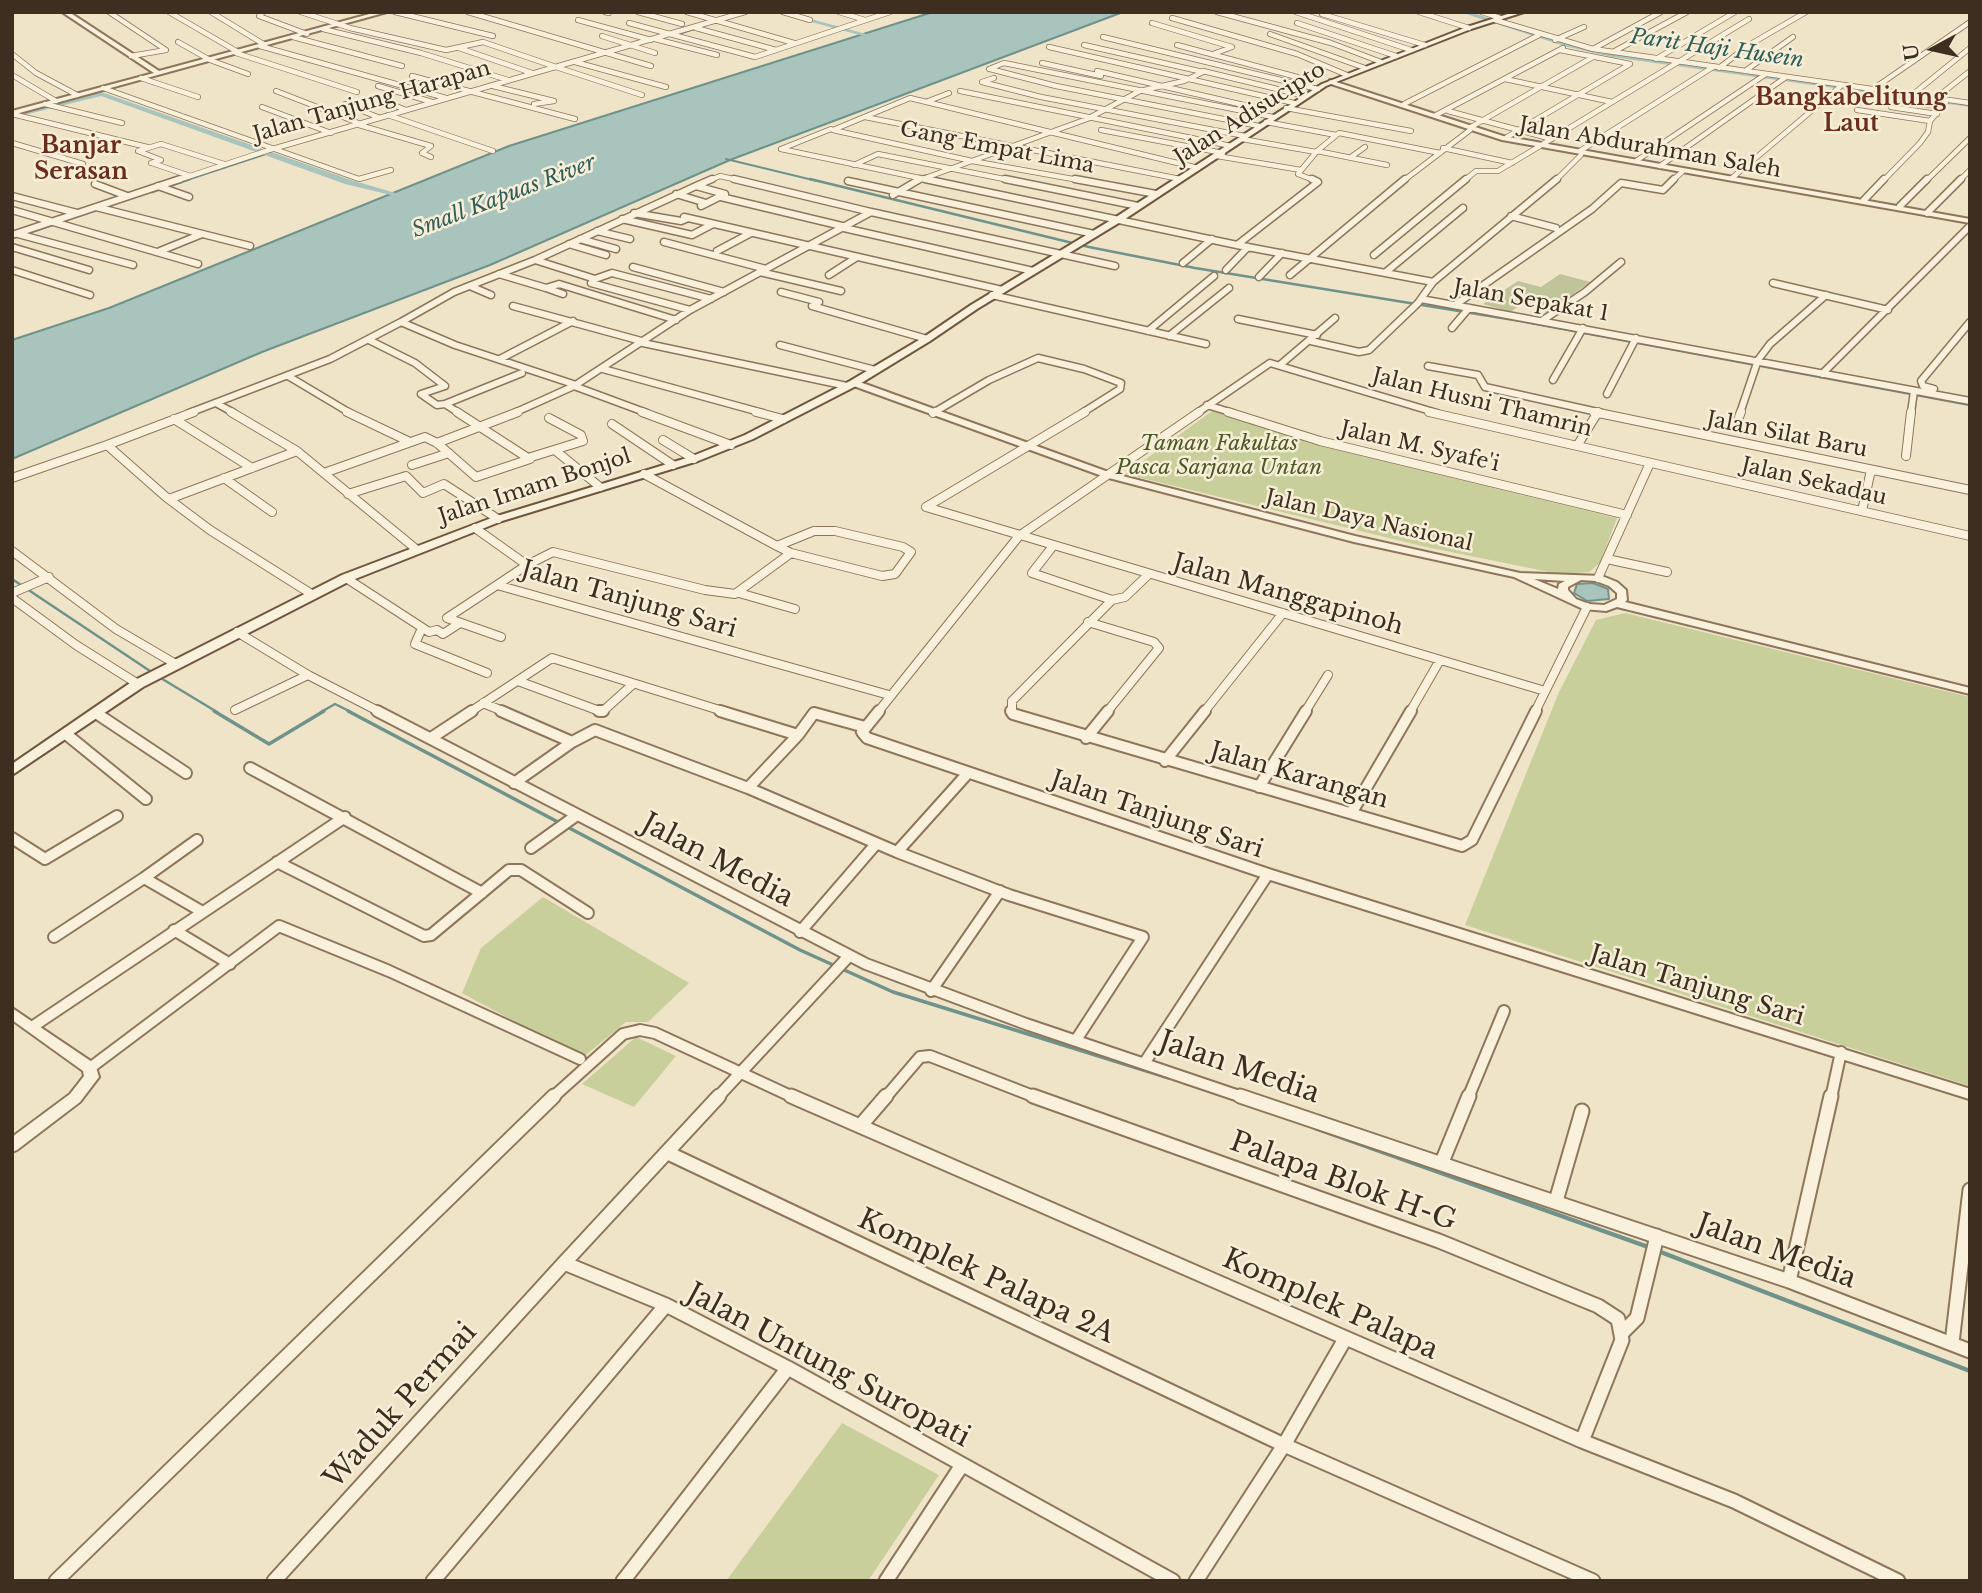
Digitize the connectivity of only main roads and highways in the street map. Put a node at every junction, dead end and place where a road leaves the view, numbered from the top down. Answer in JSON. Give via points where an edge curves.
{"nodes":[{"id":1,"x":1521,"y":12,"type":"edge"},
{"id":2,"x":1072,"y":247,"type":"joint"},
{"id":3,"x":12,"y":771,"type":"edge"}],
"edges":[{"from":1,"to":2,"type":"main road","name":"Jalan Adisucipto","via":[[1327,84]]},
{"from":2,"to":3,"type":"main road","name":"Jalan Imam Bonjol","via":[[850,385],[731,445],[498,519],[346,578],[171,664]]}]}
